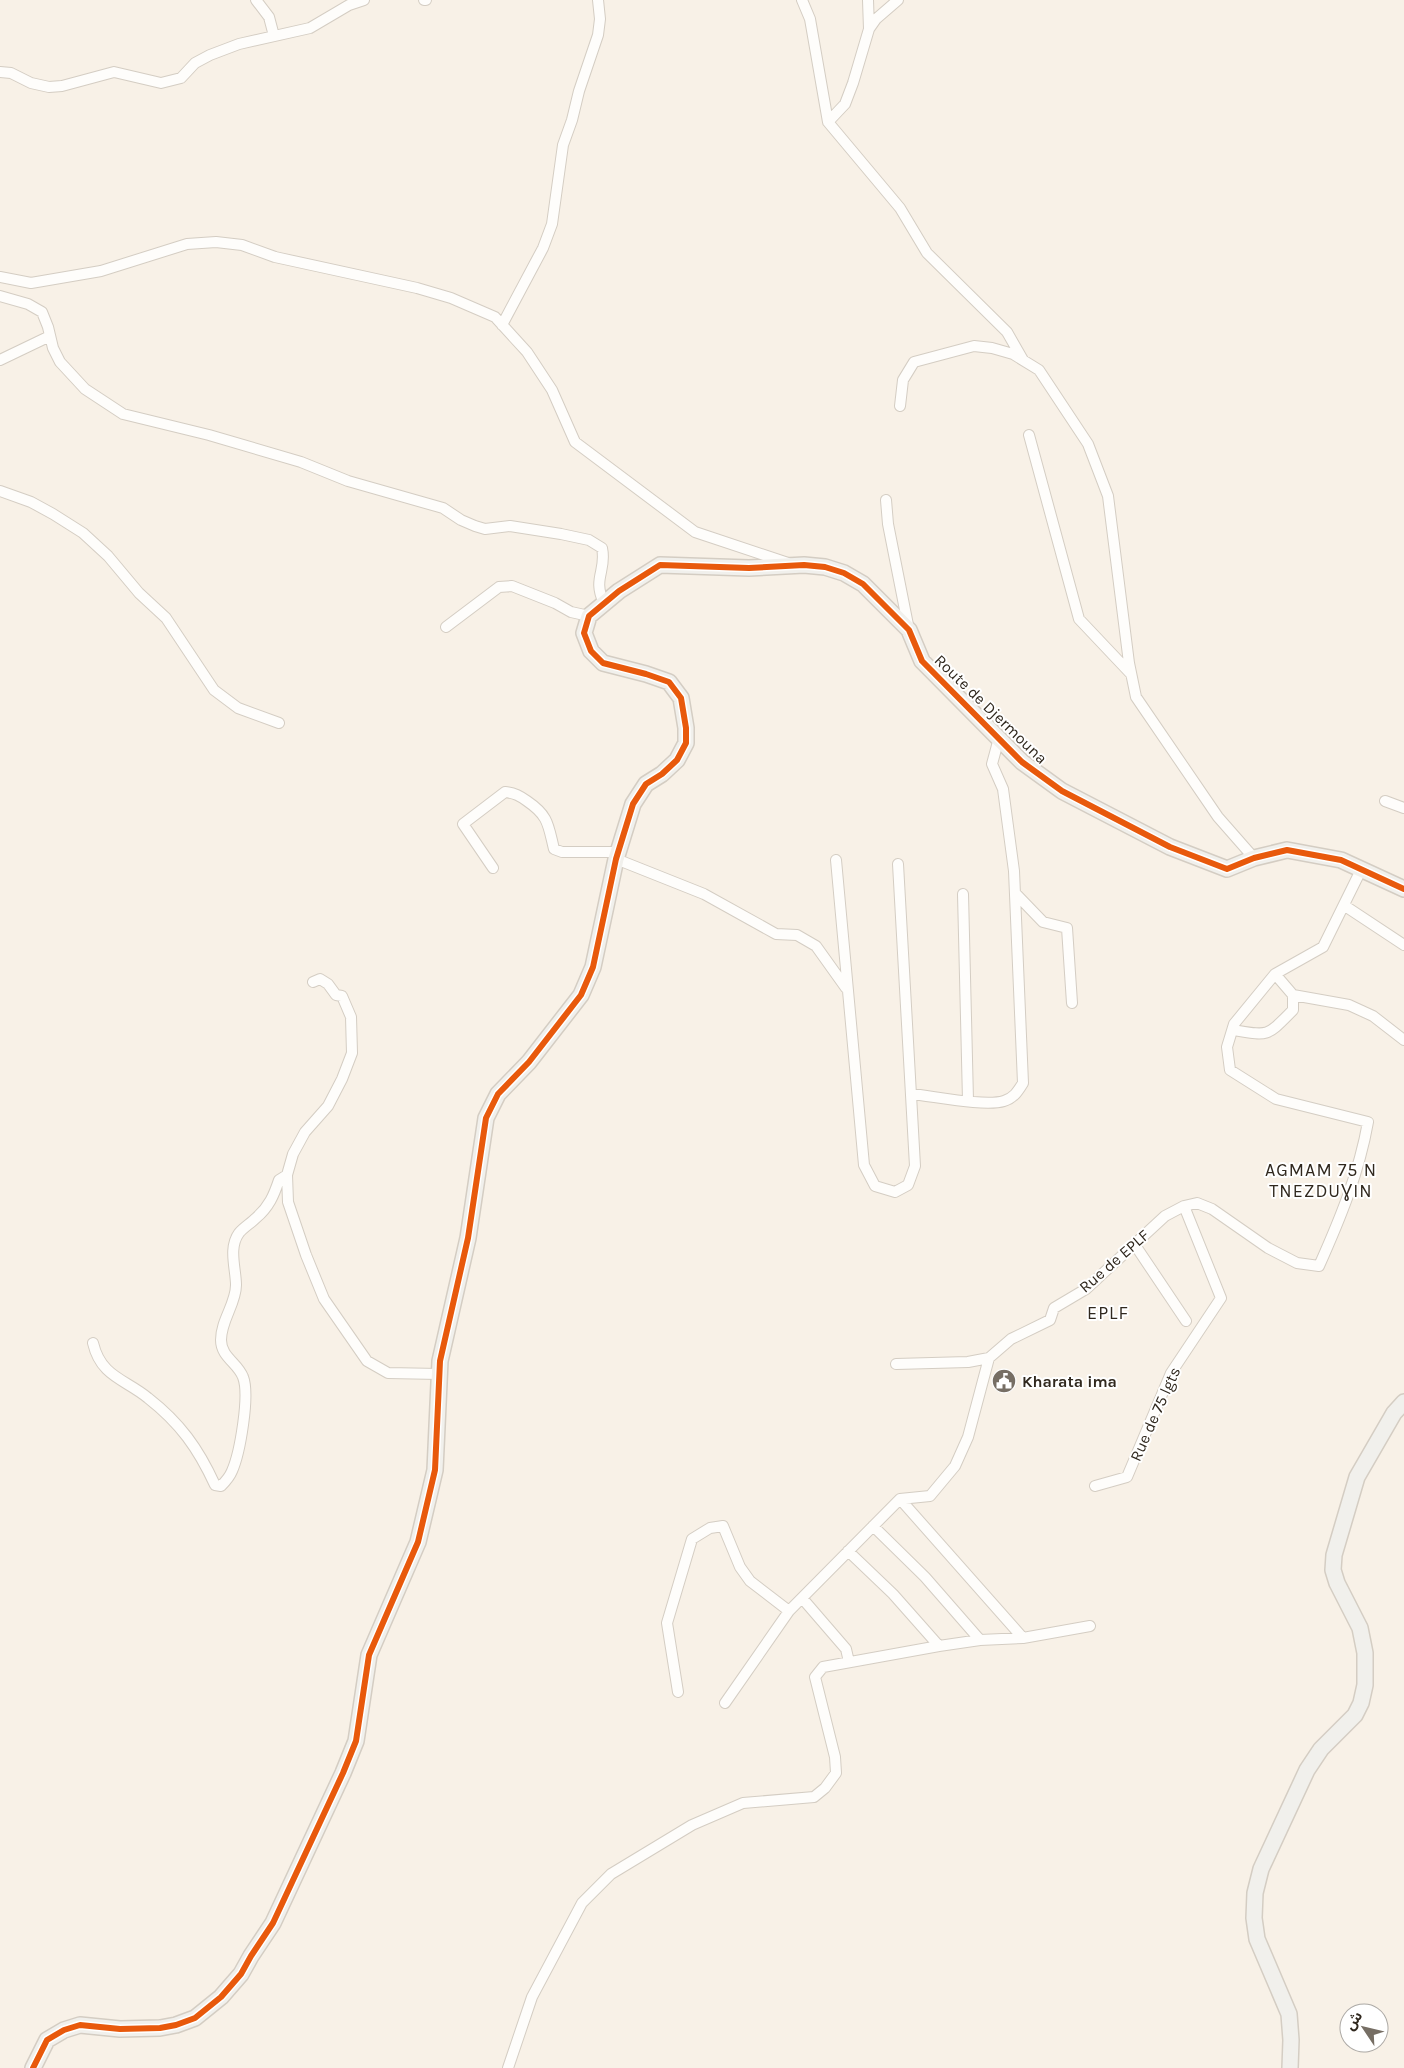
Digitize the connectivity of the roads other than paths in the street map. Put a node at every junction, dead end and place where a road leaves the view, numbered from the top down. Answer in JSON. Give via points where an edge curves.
{"nodes":[{"id":1,"x":256,"y":0,"type":"edge"},
{"id":2,"x":364,"y":0,"type":"edge"},
{"id":3,"x":598,"y":0,"type":"edge"},
{"id":4,"x":802,"y":0,"type":"edge"},
{"id":5,"x":868,"y":0,"type":"edge"},
{"id":6,"x":898,"y":0,"type":"edge"},
{"id":7,"x":869,"y":29,"type":"junction"},
{"id":8,"x":274,"y":36,"type":"junction"},
{"id":9,"x":0,"y":72,"type":"edge"},
{"id":10,"x":828,"y":122,"type":"junction"},
{"id":11,"x":0,"y":277,"type":"edge"},
{"id":12,"x":0,"y":296,"type":"edge"},
{"id":13,"x":502,"y":325,"type":"junction"},
{"id":14,"x":50,"y":336,"type":"junction"},
{"id":15,"x":0,"y":360,"type":"edge"},
{"id":16,"x":1024,"y":360,"type":"junction"},
{"id":17,"x":900,"y":406,"type":"dead end"},
{"id":18,"x":1029,"y":434,"type":"dead end"},
{"id":19,"x":0,"y":491,"type":"edge"},
{"id":20,"x":886,"y":500,"type":"dead end"},
{"id":21,"x":794,"y":565,"type":"junction"},
{"id":22,"x":609,"y":599,"type":"junction"},
{"id":23,"x":589,"y":616,"type":"junction"},
{"id":24,"x":446,"y":627,"type":"dead end"},
{"id":25,"x":909,"y":630,"type":"junction"},
{"id":26,"x":1132,"y":675,"type":"junction"},
{"id":27,"x":279,"y":723,"type":"dead end"},
{"id":28,"x":1000,"y":738,"type":"junction"},
{"id":29,"x":1385,"y":801,"type":"dead end"},
{"id":30,"x":1404,"y":808,"type":"edge"},
{"id":31,"x":618,"y":856,"type":"junction"},
{"id":32,"x":1254,"y":858,"type":"junction"},
{"id":33,"x":836,"y":860,"type":"dead end"},
{"id":34,"x":898,"y":864,"type":"dead end"},
{"id":35,"x":493,"y":868,"type":"dead end"},
{"id":36,"x":1362,"y":868,"type":"junction"},
{"id":37,"x":1404,"y":889,"type":"edge"},
{"id":38,"x":1015,"y":893,"type":"junction"},
{"id":39,"x":963,"y":894,"type":"dead end"},
{"id":40,"x":1345,"y":906,"type":"junction"},
{"id":41,"x":1404,"y":945,"type":"edge"},
{"id":42,"x":1276,"y":974,"type":"junction"},
{"id":43,"x":313,"y":982,"type":"dead end"},
{"id":44,"x":846,"y":990,"type":"junction"},
{"id":45,"x":1293,"y":995,"type":"junction"},
{"id":46,"x":1072,"y":1003,"type":"dead end"},
{"id":47,"x":1233,"y":1030,"type":"junction"},
{"id":48,"x":1404,"y":1040,"type":"edge"},
{"id":49,"x":911,"y":1094,"type":"junction"},
{"id":50,"x":968,"y":1100,"type":"junction"},
{"id":51,"x":287,"y":1175,"type":"junction"},
{"id":52,"x":1184,"y":1206,"type":"junction"},
{"id":53,"x":1135,"y":1245,"type":"junction"},
{"id":54,"x":1186,"y":1321,"type":"dead end"},
{"id":55,"x":93,"y":1343,"type":"dead end"},
{"id":56,"x":989,"y":1358,"type":"junction"},
{"id":57,"x":896,"y":1364,"type":"dead end"},
{"id":58,"x":439,"y":1374,"type":"junction"},
{"id":59,"x":1404,"y":1402,"type":"edge"},
{"id":60,"x":1095,"y":1486,"type":"dead end"},
{"id":61,"x":900,"y":1499,"type":"junction"},
{"id":62,"x":873,"y":1526,"type":"junction"},
{"id":63,"x":848,"y":1551,"type":"junction"},
{"id":64,"x":802,"y":1598,"type":"junction"},
{"id":65,"x":789,"y":1611,"type":"junction"},
{"id":66,"x":1090,"y":1626,"type":"dead end"},
{"id":67,"x":1022,"y":1638,"type":"junction"},
{"id":68,"x":980,"y":1640,"type":"junction"},
{"id":69,"x":939,"y":1646,"type":"junction"},
{"id":70,"x":849,"y":1662,"type":"junction"},
{"id":71,"x":678,"y":1692,"type":"dead end"},
{"id":72,"x":725,"y":1703,"type":"dead end"},
{"id":73,"x":33,"y":2068,"type":"edge"},
{"id":74,"x":508,"y":2068,"type":"edge"},
{"id":75,"x":1290,"y":2068,"type":"edge"}],
"edges":[{"from":1,"to":8,"type":"street","via":[[269,17]]},
{"from":2,"to":8,"type":"street","via":[[310,28]]},
{"from":3,"to":13,"type":"street","via":[[598,35],[563,145],[552,224],[543,248]]},
{"from":4,"to":10,"type":"street","via":[[810,19]]},
{"from":5,"to":7,"type":"street"},
{"from":6,"to":7,"type":"street"},
{"from":7,"to":10,"type":"street","via":[[845,104]]},
{"from":8,"to":9,"type":"street","via":[[210,55],[195,63],[181,78],[161,82],[114,72],[49,87]]},
{"from":10,"to":16,"type":"street","via":[[900,208],[927,253],[1007,332]]},
{"from":11,"to":13,"type":"street","via":[[31,283],[101,271],[187,244],[216,242],[242,245],[275,258],[452,298],[494,317]]},
{"from":12,"to":14,"type":"street","via":[[42,312]]},
{"from":13,"to":21,"type":"street","via":[[527,352],[552,390],[575,442],[695,532]]},
{"from":14,"to":15,"type":"street"},
{"from":14,"to":22,"type":"street","via":[[60,362],[85,389],[123,414],[301,462],[348,481],[443,508],[460,520],[485,529],[510,526],[589,540],[602,548],[605,559],[598,590],[604,603]]},
{"from":16,"to":17,"type":"street","via":[[1006,352],[974,346],[914,362],[903,380]]},
{"from":16,"to":26,"type":"street","via":[[1039,370],[1088,444],[1108,496]]},
{"from":18,"to":26,"type":"street","via":[[1079,619]]},
{"from":19,"to":27,"type":"street","via":[[39,506],[83,533],[166,618],[214,690],[238,708]]},
{"from":20,"to":25,"type":"street"},
{"from":21,"to":22,"type":"street","name":"Route de Djermouna","via":[[749,568],[660,564]]},
{"from":21,"to":25,"type":"street","name":"Route de Djermouna","via":[[825,567],[844,573],[863,584]]},
{"from":22,"to":23,"type":"street","name":"Route de Djermouna"},
{"from":23,"to":24,"type":"street","via":[[571,612],[512,586],[499,587]]},
{"from":23,"to":31,"type":"street","via":[[584,633],[591,651],[603,663],[669,682],[681,698],[686,728],[686,743],[677,760],[646,784],[633,804]]},
{"from":25,"to":28,"type":"street","name":"Route de Djermouna","via":[[922,661]]},
{"from":26,"to":32,"type":"street","via":[[1136,697],[1218,817]]},
{"from":28,"to":32,"type":"street","name":"Route de Djermouna","via":[[1022,762],[1062,791],[1170,847],[1227,869]]},
{"from":28,"to":38,"type":"street","via":[[992,764],[1004,789]]},
{"from":29,"to":30,"type":"street"},
{"from":31,"to":35,"type":"street","via":[[554,849],[546,819],[540,810],[515,793],[505,792],[463,824]]},
{"from":31,"to":44,"type":"street","via":[[704,894],[776,934],[797,935],[816,946]]},
{"from":31,"to":58,"type":"street","via":[[593,967],[581,995],[529,1062],[498,1094],[486,1118],[468,1238]]},
{"from":32,"to":36,"type":"street","name":"Route de Djermouna","via":[[1287,850],[1341,860]]},
{"from":33,"to":44,"type":"street"},
{"from":34,"to":49,"type":"street"},
{"from":36,"to":37,"type":"street","name":"Route de Djermouna"},
{"from":36,"to":40,"type":"street"},
{"from":38,"to":46,"type":"street","via":[[1043,922],[1067,928]]},
{"from":38,"to":50,"type":"street","via":[[1023,1083],[1016,1095],[1005,1101]]},
{"from":39,"to":50,"type":"street"},
{"from":40,"to":41,"type":"street"},
{"from":40,"to":42,"type":"street","via":[[1324,947]]},
{"from":42,"to":45,"type":"street"},
{"from":42,"to":47,"type":"street","via":[[1234,1024]]},
{"from":43,"to":51,"type":"street","via":[[320,979],[336,995],[342,996],[351,1017],[352,1053],[328,1106],[305,1132],[293,1154]]},
{"from":44,"to":49,"type":"street","via":[[864,1165],[875,1186],[895,1192],[908,1185],[915,1166]]},
{"from":45,"to":47,"type":"street","via":[[1293,1010],[1272,1031],[1261,1035]]},
{"from":45,"to":48,"type":"street","via":[[1349,1005],[1373,1016]]},
{"from":47,"to":52,"type":"street","via":[[1227,1047],[1230,1070],[1276,1099],[1368,1122],[1362,1154],[1342,1216],[1318,1266],[1297,1264],[1268,1248],[1212,1208],[1197,1203]]},
{"from":49,"to":50,"type":"street"},
{"from":51,"to":55,"type":"street","via":[[278,1180],[272,1199],[239,1234],[233,1249],[236,1287],[221,1341],[225,1355],[238,1366],[244,1379],[246,1397],[243,1428],[232,1472],[221,1486],[215,1485],[195,1445],[175,1423],[147,1397],[106,1370]]},
{"from":51,"to":58,"type":"street","via":[[288,1202],[324,1299],[368,1361],[388,1373]]},
{"from":52,"to":53,"type":"street","name":"Rue de EPLF","via":[[1165,1216]]},
{"from":52,"to":60,"type":"street","name":"Rue de 75 lgts","via":[[1221,1298],[1171,1373],[1127,1476]]},
{"from":53,"to":54,"type":"street"},
{"from":53,"to":56,"type":"street","name":"Rue de EPLF","via":[[1086,1289],[1054,1308],[1050,1320],[1011,1340]]},
{"from":56,"to":57,"type":"street","via":[[968,1362]]},
{"from":56,"to":61,"type":"street","via":[[968,1437],[955,1466],[930,1496]]},
{"from":58,"to":73,"type":"street","via":[[435,1470],[418,1542],[369,1655],[356,1741],[273,1923],[241,1974],[221,1997],[195,2018],[160,2028],[80,2025],[47,2040]]},
{"from":59,"to":75,"type":"street","via":[[1394,1413],[1357,1477],[1334,1555],[1333,1570],[1337,1583],[1360,1628],[1365,1653],[1365,1685],[1361,1703],[1355,1715],[1321,1749],[1307,1770],[1261,1869],[1255,1893],[1257,1939],[1288,2014],[1292,2040]]},
{"from":61,"to":62,"type":"street"},
{"from":61,"to":67,"type":"street"},
{"from":62,"to":63,"type":"street"},
{"from":62,"to":68,"type":"street","via":[[925,1577]]},
{"from":63,"to":64,"type":"street"},
{"from":63,"to":69,"type":"street","via":[[894,1594]]},
{"from":64,"to":65,"type":"street"},
{"from":64,"to":70,"type":"street","via":[[846,1649]]},
{"from":65,"to":71,"type":"street","via":[[750,1581],[740,1567],[723,1526],[710,1528],[692,1538],[668,1623]]},
{"from":65,"to":72,"type":"street"},
{"from":66,"to":67,"type":"street"},
{"from":67,"to":68,"type":"street"},
{"from":68,"to":69,"type":"street"},
{"from":69,"to":70,"type":"street"},
{"from":70,"to":74,"type":"street","via":[[824,1667],[815,1677],[835,1757],[836,1773],[825,1788],[814,1797],[743,1803],[692,1825],[611,1874],[577,1912],[532,1997]]}]}
